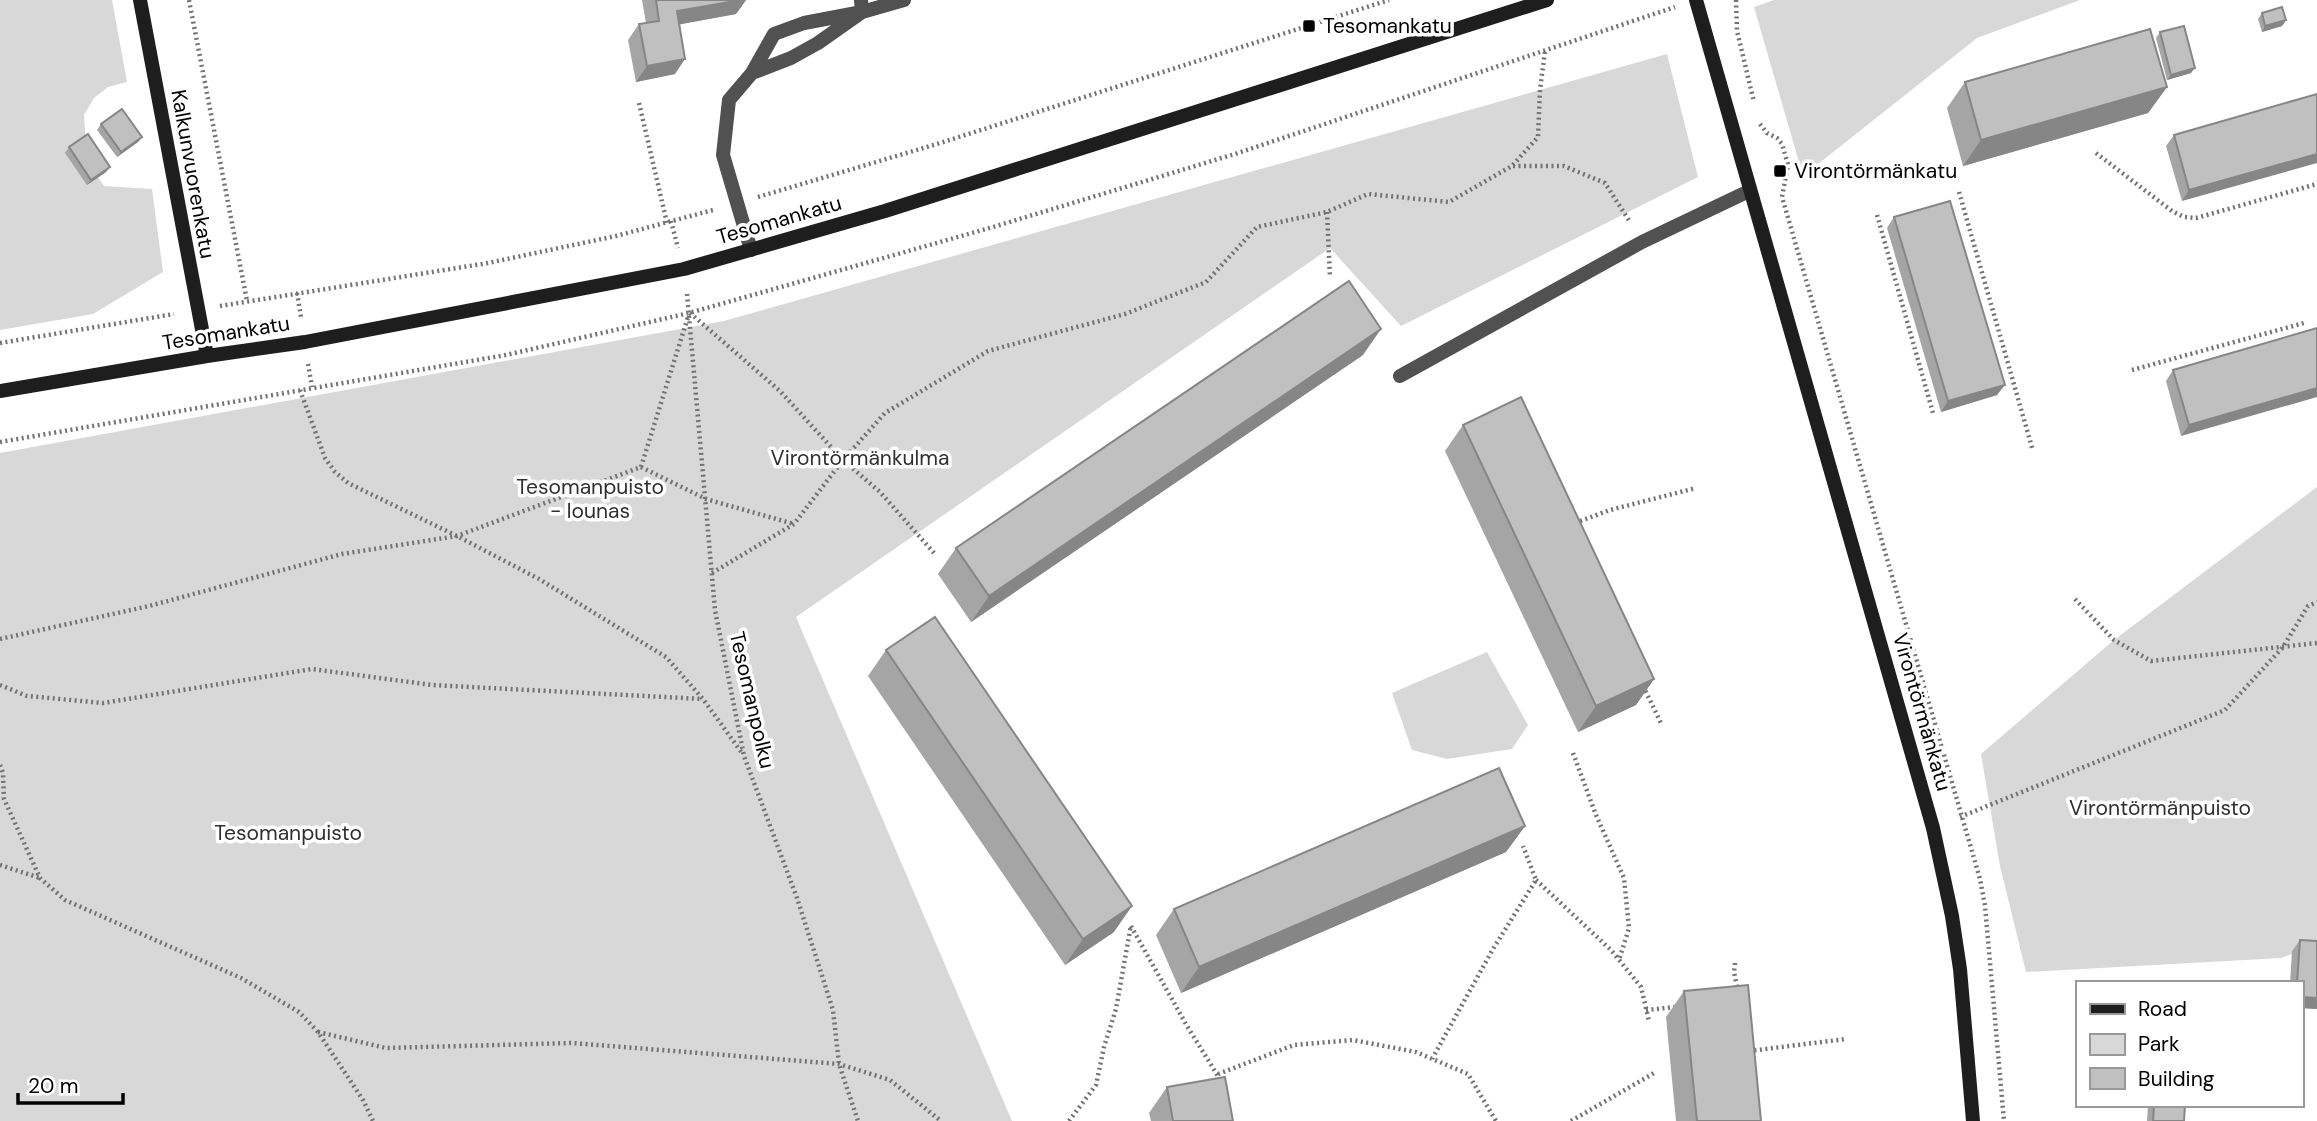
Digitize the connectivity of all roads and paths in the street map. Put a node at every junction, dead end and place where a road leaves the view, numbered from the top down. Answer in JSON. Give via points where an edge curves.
{"nodes":[{"id":1,"x":140,"y":0,"type":"edge"},
{"id":2,"x":189,"y":0,"type":"edge"},
{"id":3,"x":904,"y":0,"type":"edge"},
{"id":4,"x":1389,"y":0,"type":"edge"},
{"id":5,"x":1547,"y":0,"type":"edge"},
{"id":6,"x":1689,"y":2,"type":"edge"},
{"id":7,"x":862,"y":6,"type":"edge"},
{"id":8,"x":1546,"y":50,"type":"junction"},
{"id":9,"x":752,"y":73,"type":"junction"},
{"id":10,"x":639,"y":103,"type":"dead end"},
{"id":11,"x":2096,"y":153,"type":"dead end"},
{"id":12,"x":1512,"y":166,"type":"junction"},
{"id":13,"x":2317,"y":184,"type":"edge"},
{"id":14,"x":1749,"y":191,"type":"junction"},
{"id":15,"x":1959,"y":192,"type":"dead end"},
{"id":16,"x":736,"y":203,"type":"junction"},
{"id":17,"x":1327,"y":212,"type":"junction"},
{"id":18,"x":1877,"y":215,"type":"dead end"},
{"id":19,"x":667,"y":223,"type":"junction"},
{"id":20,"x":1642,"y":242,"type":"junction"},
{"id":21,"x":751,"y":250,"type":"junction"},
{"id":22,"x":1330,"y":276,"type":"dead end"},
{"id":23,"x":247,"y":301,"type":"junction"},
{"id":24,"x":197,"y":310,"type":"junction"},
{"id":25,"x":689,"y":313,"type":"junction"},
{"id":26,"x":2304,"y":323,"type":"dead end"},
{"id":27,"x":0,"y":343,"type":"edge"},
{"id":28,"x":207,"y":356,"type":"junction"},
{"id":29,"x":2132,"y":370,"type":"dead end"},
{"id":30,"x":1400,"y":376,"type":"dead end"},
{"id":31,"x":300,"y":390,"type":"junction"},
{"id":32,"x":0,"y":391,"type":"edge"},
{"id":33,"x":1933,"y":413,"type":"dead end"},
{"id":34,"x":0,"y":442,"type":"edge"},
{"id":35,"x":2033,"y":451,"type":"dead end"},
{"id":36,"x":843,"y":460,"type":"junction"},
{"id":37,"x":641,"y":467,"type":"junction"},
{"id":38,"x":1696,"y":488,"type":"dead end"},
{"id":39,"x":706,"y":499,"type":"junction"},
{"id":40,"x":794,"y":524,"type":"junction"},
{"id":41,"x":1565,"y":527,"type":"edge"},
{"id":42,"x":457,"y":536,"type":"junction"},
{"id":43,"x":934,"y":553,"type":"dead end"},
{"id":44,"x":712,"y":573,"type":"junction"},
{"id":45,"x":2075,"y":599,"type":"dead end"},
{"id":46,"x":2317,"y":602,"type":"edge"},
{"id":47,"x":0,"y":639,"type":"edge"},
{"id":48,"x":2317,"y":643,"type":"edge"},
{"id":49,"x":2283,"y":647,"type":"junction"},
{"id":50,"x":0,"y":685,"type":"edge"},
{"id":51,"x":1643,"y":686,"type":"edge"},
{"id":52,"x":703,"y":699,"type":"junction"},
{"id":53,"x":1661,"y":723,"type":"dead end"},
{"id":54,"x":1573,"y":753,"type":"dead end"},
{"id":55,"x":744,"y":756,"type":"junction"},
{"id":56,"x":0,"y":765,"type":"edge"},
{"id":57,"x":1933,"y":828,"type":"junction"},
{"id":58,"x":1523,"y":846,"type":"edge"},
{"id":59,"x":0,"y":865,"type":"edge"},
{"id":60,"x":40,"y":878,"type":"junction"},
{"id":61,"x":1536,"y":880,"type":"junction"},
{"id":62,"x":1619,"y":960,"type":"junction"},
{"id":63,"x":1735,"y":963,"type":"dead end"},
{"id":64,"x":1739,"y":1000,"type":"edge"},
{"id":65,"x":1686,"y":1006,"type":"edge"},
{"id":66,"x":1646,"y":1010,"type":"junction"},
{"id":67,"x":1648,"y":1021,"type":"dead end"},
{"id":68,"x":318,"y":1032,"type":"junction"},
{"id":69,"x":1746,"y":1039,"type":"edge"},
{"id":70,"x":1846,"y":1039,"type":"dead end"},
{"id":71,"x":1748,"y":1051,"type":"junction"},
{"id":72,"x":1432,"y":1059,"type":"junction"},
{"id":73,"x":1749,"y":1063,"type":"edge"},
{"id":74,"x":839,"y":1064,"type":"junction"},
{"id":75,"x":1654,"y":1073,"type":"dead end"},
{"id":76,"x":1217,"y":1074,"type":"junction"},
{"id":77,"x":1222,"y":1082,"type":"edge"},
{"id":78,"x":373,"y":1121,"type":"edge"},
{"id":79,"x":858,"y":1121,"type":"edge"},
{"id":80,"x":941,"y":1121,"type":"edge"},
{"id":81,"x":1069,"y":1121,"type":"edge"},
{"id":82,"x":1496,"y":1121,"type":"edge"},
{"id":83,"x":1571,"y":1121,"type":"edge"},
{"id":84,"x":1973,"y":1121,"type":"edge"}],
"edges":[{"from":1,"to":24,"type":"main road","name":"Kalkunvuorenkatu"},
{"from":2,"to":23,"type":"path"},
{"from":3,"to":7,"type":"lane"},
{"from":4,"to":16,"type":"path"},
{"from":5,"to":21,"type":"main road","name":"Tesomankatu"},
{"from":6,"to":8,"type":"path"},
{"from":6,"to":14,"type":"main road","name":"Virontörmänkatu"},
{"from":7,"to":9,"type":"lane","via":[[809,48]]},
{"from":7,"to":9,"type":"lane","via":[[774,34]]},
{"from":8,"to":12,"type":"path","via":[[1538,137]]},
{"from":8,"to":25,"type":"path","via":[[1235,154]]},
{"from":9,"to":16,"type":"lane","via":[[729,100],[723,155]]},
{"from":10,"to":19,"type":"path"},
{"from":11,"to":13,"type":"path","via":[[2184,217],[2196,218]]},
{"from":12,"to":17,"type":"path","via":[[1449,202],[1368,194]]},
{"from":12,"to":20,"type":"path","via":[[1564,166],[1605,183]]},
{"from":14,"to":20,"type":"lane"},
{"from":14,"to":57,"type":"main road","name":"Virontörmänkatu"},
{"from":15,"to":35,"type":"path"},
{"from":16,"to":19,"type":"path"},
{"from":16,"to":21,"type":"lane"},
{"from":17,"to":22,"type":"path"},
{"from":17,"to":36,"type":"path","via":[[1257,227],[1206,282],[1194,287],[1125,314],[988,351],[885,413]]},
{"from":18,"to":33,"type":"path"},
{"from":19,"to":23,"type":"path","via":[[488,263]]},
{"from":20,"to":30,"type":"lane"},
{"from":21,"to":28,"type":"main road","name":"Tesomankatu","via":[[684,269],[305,342]]},
{"from":23,"to":24,"type":"path"},
{"from":24,"to":27,"type":"path"},
{"from":24,"to":28,"type":"main road","name":"Kalkunvuorenkatu"},
{"from":25,"to":31,"type":"path","via":[[506,355]]},
{"from":25,"to":36,"type":"path","via":[[780,391]]},
{"from":25,"to":37,"type":"path"},
{"from":25,"to":39,"type":"path","name":"Tesomanpolku"},
{"from":26,"to":29,"type":"path"},
{"from":28,"to":32,"type":"main road","name":"Tesomankatu"},
{"from":31,"to":34,"type":"path"},
{"from":31,"to":42,"type":"path","via":[[325,458],[335,472],[348,483]]},
{"from":36,"to":40,"type":"path"},
{"from":36,"to":43,"type":"path","via":[[880,492]]},
{"from":37,"to":39,"type":"path"},
{"from":37,"to":42,"type":"path"},
{"from":38,"to":41,"type":"path"},
{"from":39,"to":40,"type":"path"},
{"from":39,"to":44,"type":"path","name":"Tesomanpolku"},
{"from":40,"to":44,"type":"path"},
{"from":42,"to":47,"type":"path","via":[[342,554],[149,606]]},
{"from":42,"to":52,"type":"path","via":[[539,579],[666,657]]},
{"from":44,"to":55,"type":"path","name":"Tesomanpolku"},
{"from":45,"to":49,"type":"path","via":[[2113,640],[2151,661]]},
{"from":46,"to":49,"type":"path","via":[[2308,606]]},
{"from":48,"to":49,"type":"path"},
{"from":49,"to":57,"type":"path","via":[[2225,710]]},
{"from":50,"to":52,"type":"path","via":[[27,696],[103,703],[312,669],[432,685]]},
{"from":51,"to":53,"type":"path"},
{"from":52,"to":55,"type":"path"},
{"from":54,"to":62,"type":"path","via":[[1625,878],[1629,928]]},
{"from":55,"to":74,"type":"path","name":"Tesomanpolku","via":[[833,1010]]},
{"from":56,"to":60,"type":"path","via":[[4,799]]},
{"from":57,"to":84,"type":"main road","name":"Virontörmänkatu","via":[[1956,942]]},
{"from":58,"to":61,"type":"path"},
{"from":59,"to":60,"type":"path"},
{"from":60,"to":68,"type":"path","via":[[65,900],[241,978],[299,1012]]},
{"from":61,"to":62,"type":"path"},
{"from":61,"to":72,"type":"path"},
{"from":62,"to":66,"type":"path","via":[[1641,987]]},
{"from":63,"to":64,"type":"path"},
{"from":65,"to":66,"type":"path"},
{"from":66,"to":67,"type":"path"},
{"from":68,"to":74,"type":"path","via":[[386,1048],[572,1043]]},
{"from":68,"to":78,"type":"path"},
{"from":69,"to":71,"type":"path"},
{"from":70,"to":71,"type":"path"},
{"from":71,"to":73,"type":"path"},
{"from":72,"to":76,"type":"path","via":[[1353,1040],[1294,1045]]},
{"from":72,"to":82,"type":"path","via":[[1468,1074]]},
{"from":74,"to":79,"type":"path","name":"Tesomanpolku"},
{"from":74,"to":80,"type":"path","via":[[890,1080]]},
{"from":75,"to":83,"type":"path"},
{"from":76,"to":77,"type":"path"},
{"from":76,"to":81,"type":"path","via":[[1131,925],[1096,1085]]}]}
